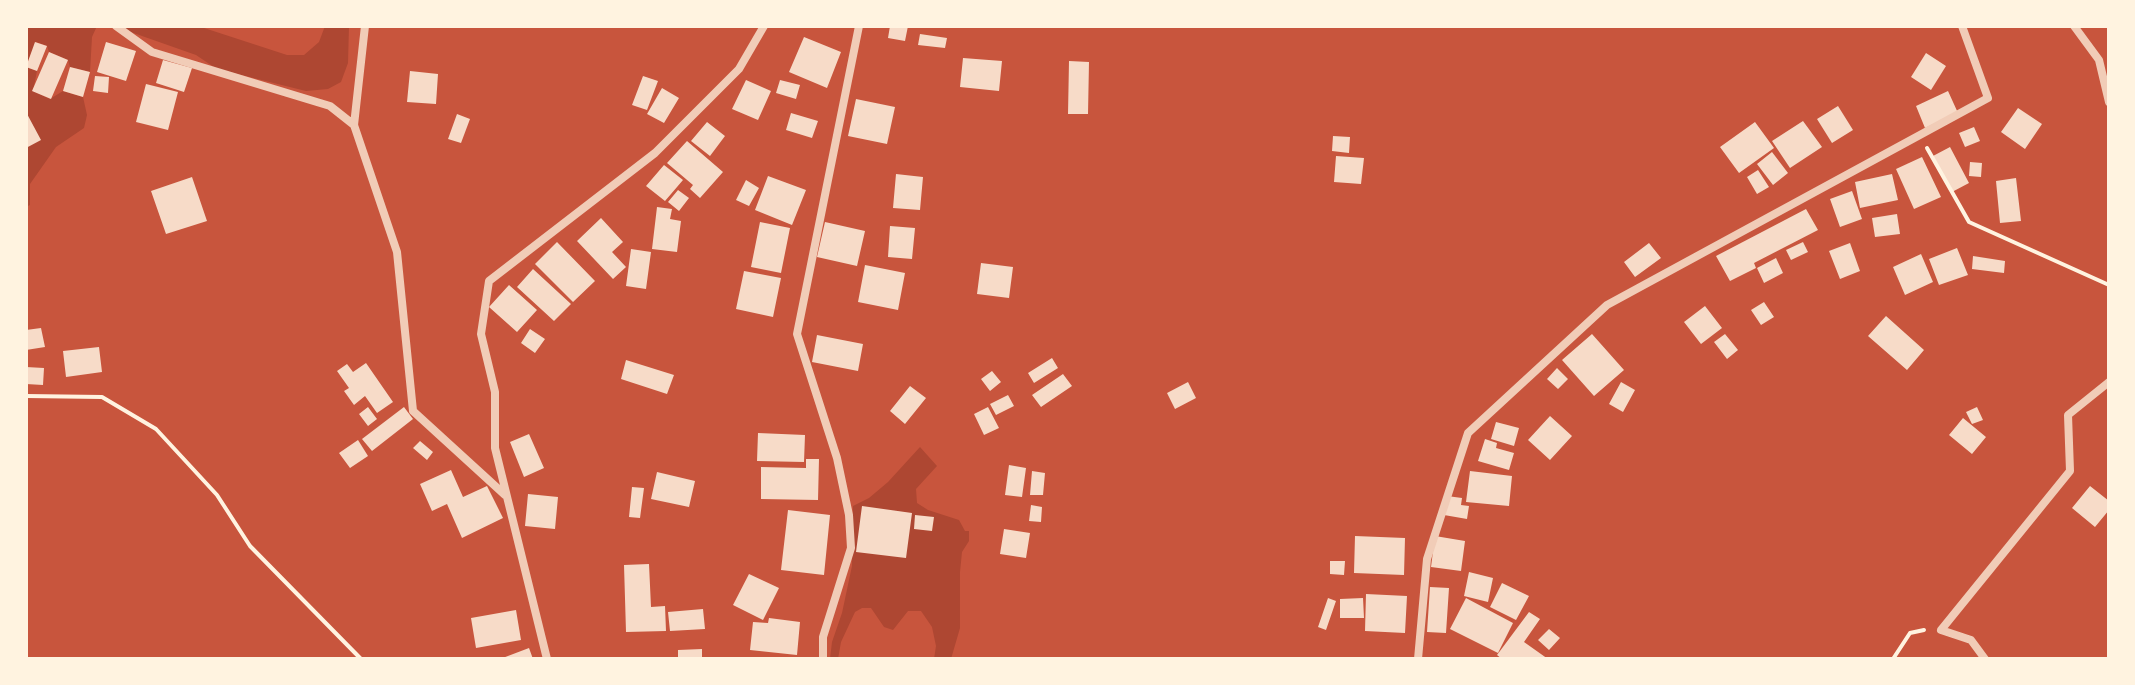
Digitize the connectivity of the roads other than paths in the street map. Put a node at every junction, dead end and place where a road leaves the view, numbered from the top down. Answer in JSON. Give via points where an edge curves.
{"nodes":[{"id":1,"x":116,"y":26,"type":"edge"},
{"id":2,"x":365,"y":26,"type":"edge"},
{"id":3,"x":764,"y":26,"type":"edge"},
{"id":4,"x":859,"y":26,"type":"edge"},
{"id":5,"x":1962,"y":26,"type":"edge"},
{"id":6,"x":2074,"y":26,"type":"edge"},
{"id":7,"x":2109,"y":102,"type":"edge"},
{"id":8,"x":354,"y":125,"type":"junction"},
{"id":9,"x":2109,"y":382,"type":"edge"},
{"id":10,"x":506,"y":496,"type":"junction"},
{"id":11,"x":547,"y":659,"type":"edge"},
{"id":12,"x":823,"y":659,"type":"edge"},
{"id":13,"x":1418,"y":659,"type":"edge"},
{"id":14,"x":1985,"y":659,"type":"edge"}],
"edges":[{"from":1,"to":8,"type":"street","via":[[152,52],[330,106]]},
{"from":2,"to":8,"type":"street"},
{"from":3,"to":10,"type":"street","via":[[739,69],[655,153],[489,281],[481,334],[495,392],[495,448]]},
{"from":4,"to":12,"type":"street","via":[[797,334],[837,458],[849,515],[851,548],[823,637]]},
{"from":5,"to":13,"type":"street","via":[[1988,98],[1607,305],[1468,433],[1427,559]]},
{"from":6,"to":7,"type":"street","via":[[2099,60]]},
{"from":8,"to":10,"type":"street","via":[[397,252],[413,411]]},
{"from":9,"to":14,"type":"street","via":[[2068,415],[2070,471],[1941,630],[1971,640]]},
{"from":10,"to":11,"type":"street"}]}
